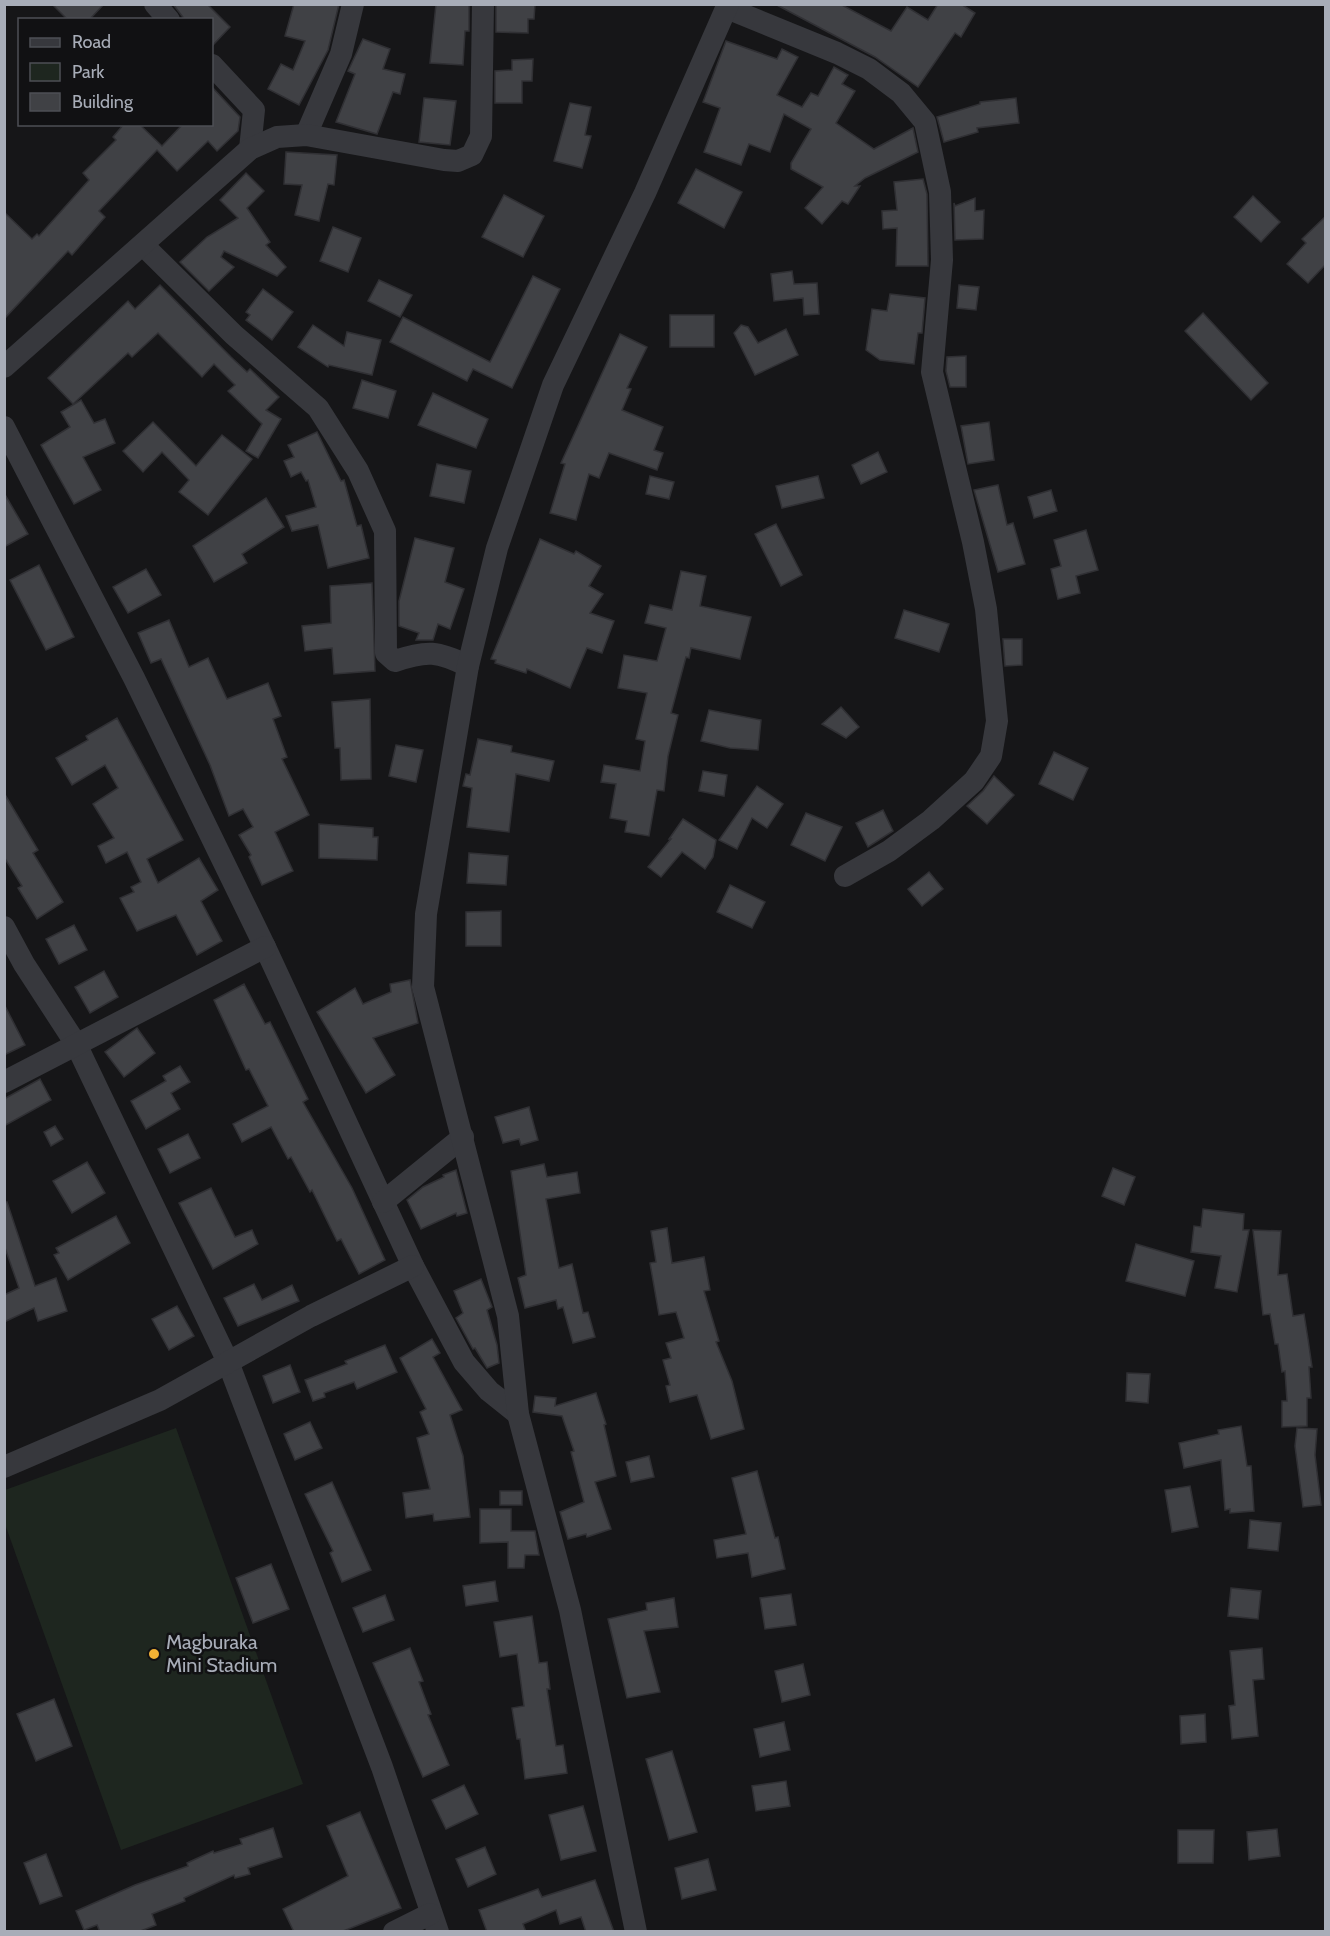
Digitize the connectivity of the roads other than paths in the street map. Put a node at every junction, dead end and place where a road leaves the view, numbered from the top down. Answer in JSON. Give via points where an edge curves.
{"nodes":[{"id":1,"x":155,"y":4,"type":"edge"},
{"id":2,"x":353,"y":4,"type":"edge"},
{"id":3,"x":483,"y":4,"type":"edge"},
{"id":4,"x":727,"y":6,"type":"edge"},
{"id":5,"x":167,"y":18,"type":"edge"},
{"id":6,"x":213,"y":66,"type":"edge"},
{"id":7,"x":306,"y":135,"type":"junction"},
{"id":8,"x":250,"y":149,"type":"junction"},
{"id":9,"x":143,"y":245,"type":"junction"},
{"id":10,"x":4,"y":367,"type":"edge"},
{"id":11,"x":4,"y":427,"type":"edge"},
{"id":12,"x":468,"y":666,"type":"junction"},
{"id":13,"x":845,"y":876,"type":"dead end"},
{"id":14,"x":4,"y":927,"type":"edge"},
{"id":15,"x":265,"y":947,"type":"junction"},
{"id":16,"x":76,"y":1044,"type":"junction"},
{"id":17,"x":4,"y":1082,"type":"edge"},
{"id":18,"x":463,"y":1137,"type":"junction"},
{"id":19,"x":383,"y":1202,"type":"junction"},
{"id":20,"x":413,"y":1266,"type":"junction"},
{"id":21,"x":228,"y":1362,"type":"junction"},
{"id":22,"x":518,"y":1414,"type":"junction"},
{"id":23,"x":4,"y":1467,"type":"edge"},
{"id":24,"x":434,"y":1923,"type":"edge"},
{"id":25,"x":394,"y":1932,"type":"edge"},
{"id":26,"x":636,"y":1932,"type":"edge"}],
"edges":[{"from":1,"to":5,"type":"street"},
{"from":2,"to":7,"type":"street","via":[[341,54]]},
{"from":3,"to":7,"type":"street","via":[[481,136],[472,155],[458,161],[444,160]]},
{"from":4,"to":12,"type":"street","via":[[645,193],[553,385],[497,548]]},
{"from":4,"to":13,"type":"street","via":[[837,53],[901,93],[925,122],[940,192],[942,260],[932,372],[986,609],[997,721],[991,756],[974,781],[906,839]]},
{"from":6,"to":8,"type":"street","via":[[254,110]]},
{"from":7,"to":8,"type":"street","via":[[278,137]]},
{"from":8,"to":9,"type":"street"},
{"from":9,"to":10,"type":"street"},
{"from":9,"to":12,"type":"street","via":[[234,335],[318,408],[358,471],[385,531],[386,652],[395,661],[420,653],[444,654]]},
{"from":11,"to":15,"type":"street","via":[[134,678]]},
{"from":12,"to":18,"type":"street","via":[[426,914],[423,987]]},
{"from":14,"to":16,"type":"street"},
{"from":15,"to":16,"type":"street"},
{"from":15,"to":19,"type":"street"},
{"from":16,"to":17,"type":"street"},
{"from":16,"to":21,"type":"street"},
{"from":18,"to":19,"type":"street"},
{"from":18,"to":22,"type":"street","via":[[508,1316]]},
{"from":19,"to":20,"type":"street"},
{"from":20,"to":21,"type":"street"},
{"from":20,"to":22,"type":"street","via":[[464,1362],[489,1391]]},
{"from":21,"to":23,"type":"street","via":[[160,1400]]},
{"from":21,"to":24,"type":"street","via":[[382,1767]]},
{"from":22,"to":26,"type":"street","via":[[570,1610]]},
{"from":24,"to":25,"type":"street"}]}
